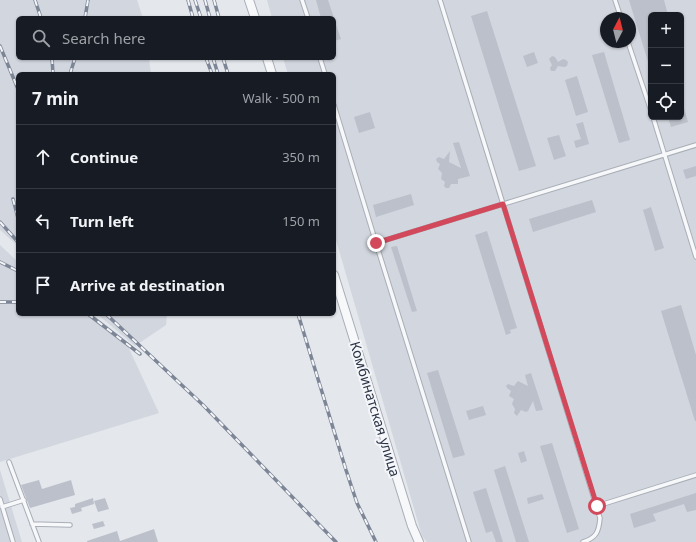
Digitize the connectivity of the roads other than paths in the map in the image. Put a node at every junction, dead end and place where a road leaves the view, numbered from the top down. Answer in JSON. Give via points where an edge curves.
{"nodes":[{"id":1,"x":249,"y":0,"type":"edge"},
{"id":2,"x":302,"y":0,"type":"edge"},
{"id":3,"x":440,"y":0,"type":"edge"},
{"id":4,"x":615,"y":0,"type":"edge"},
{"id":5,"x":619,"y":12,"type":"edge"},
{"id":6,"x":254,"y":16,"type":"edge"},
{"id":7,"x":307,"y":16,"type":"edge"},
{"id":8,"x":630,"y":48,"type":"edge"},
{"id":9,"x":268,"y":60,"type":"edge"},
{"id":10,"x":321,"y":60,"type":"edge"},
{"id":11,"x":271,"y":72,"type":"edge"},
{"id":12,"x":324,"y":72,"type":"edge"},
{"id":13,"x":648,"y":102,"type":"edge"},
{"id":14,"x":336,"y":112,"type":"edge"},
{"id":15,"x":654,"y":120,"type":"edge"},
{"id":16,"x":696,"y":145,"type":"edge"},
{"id":17,"x":665,"y":154,"type":"junction"},
{"id":18,"x":503,"y":204,"type":"junction"},
{"id":19,"x":376,"y":243,"type":"junction"},
{"id":20,"x":696,"y":257,"type":"edge"},
{"id":21,"x":336,"y":280,"type":"edge"},
{"id":22,"x":9,"y":462,"type":"dead end"},
{"id":23,"x":696,"y":475,"type":"edge"},
{"id":24,"x":0,"y":499,"type":"edge"},
{"id":25,"x":24,"y":500,"type":"junction"},
{"id":26,"x":597,"y":506,"type":"junction"},
{"id":27,"x":2,"y":507,"type":"junction"},
{"id":28,"x":32,"y":524,"type":"junction"},
{"id":29,"x":70,"y":525,"type":"dead end"},
{"id":30,"x":13,"y":542,"type":"edge"},
{"id":31,"x":39,"y":542,"type":"edge"},
{"id":32,"x":419,"y":542,"type":"edge"},
{"id":33,"x":469,"y":542,"type":"edge"},
{"id":34,"x":583,"y":542,"type":"edge"}],
"edges":[{"from":1,"to":6,"type":"street"},
{"from":2,"to":7,"type":"lane"},
{"from":3,"to":18,"type":"lane"},
{"from":4,"to":5,"type":"lane"},
{"from":8,"to":13,"type":"lane"},
{"from":9,"to":11,"type":"street"},
{"from":10,"to":12,"type":"lane"},
{"from":14,"to":19,"type":"lane"},
{"from":15,"to":17,"type":"lane"},
{"from":16,"to":17,"type":"lane"},
{"from":17,"to":18,"type":"lane"},
{"from":17,"to":20,"type":"lane"},
{"from":18,"to":19,"type":"lane"},
{"from":18,"to":26,"type":"lane"},
{"from":19,"to":33,"type":"lane"},
{"from":21,"to":32,"type":"street","name":"Комбинатская улица"},
{"from":22,"to":25,"type":"lane"},
{"from":23,"to":26,"type":"lane"},
{"from":24,"to":27,"type":"lane"},
{"from":25,"to":27,"type":"lane"},
{"from":25,"to":28,"type":"lane"},
{"from":26,"to":34,"type":"lane","via":[[599,527],[592,539]]},
{"from":27,"to":30,"type":"lane"},
{"from":28,"to":29,"type":"lane"},
{"from":28,"to":31,"type":"lane"}]}
